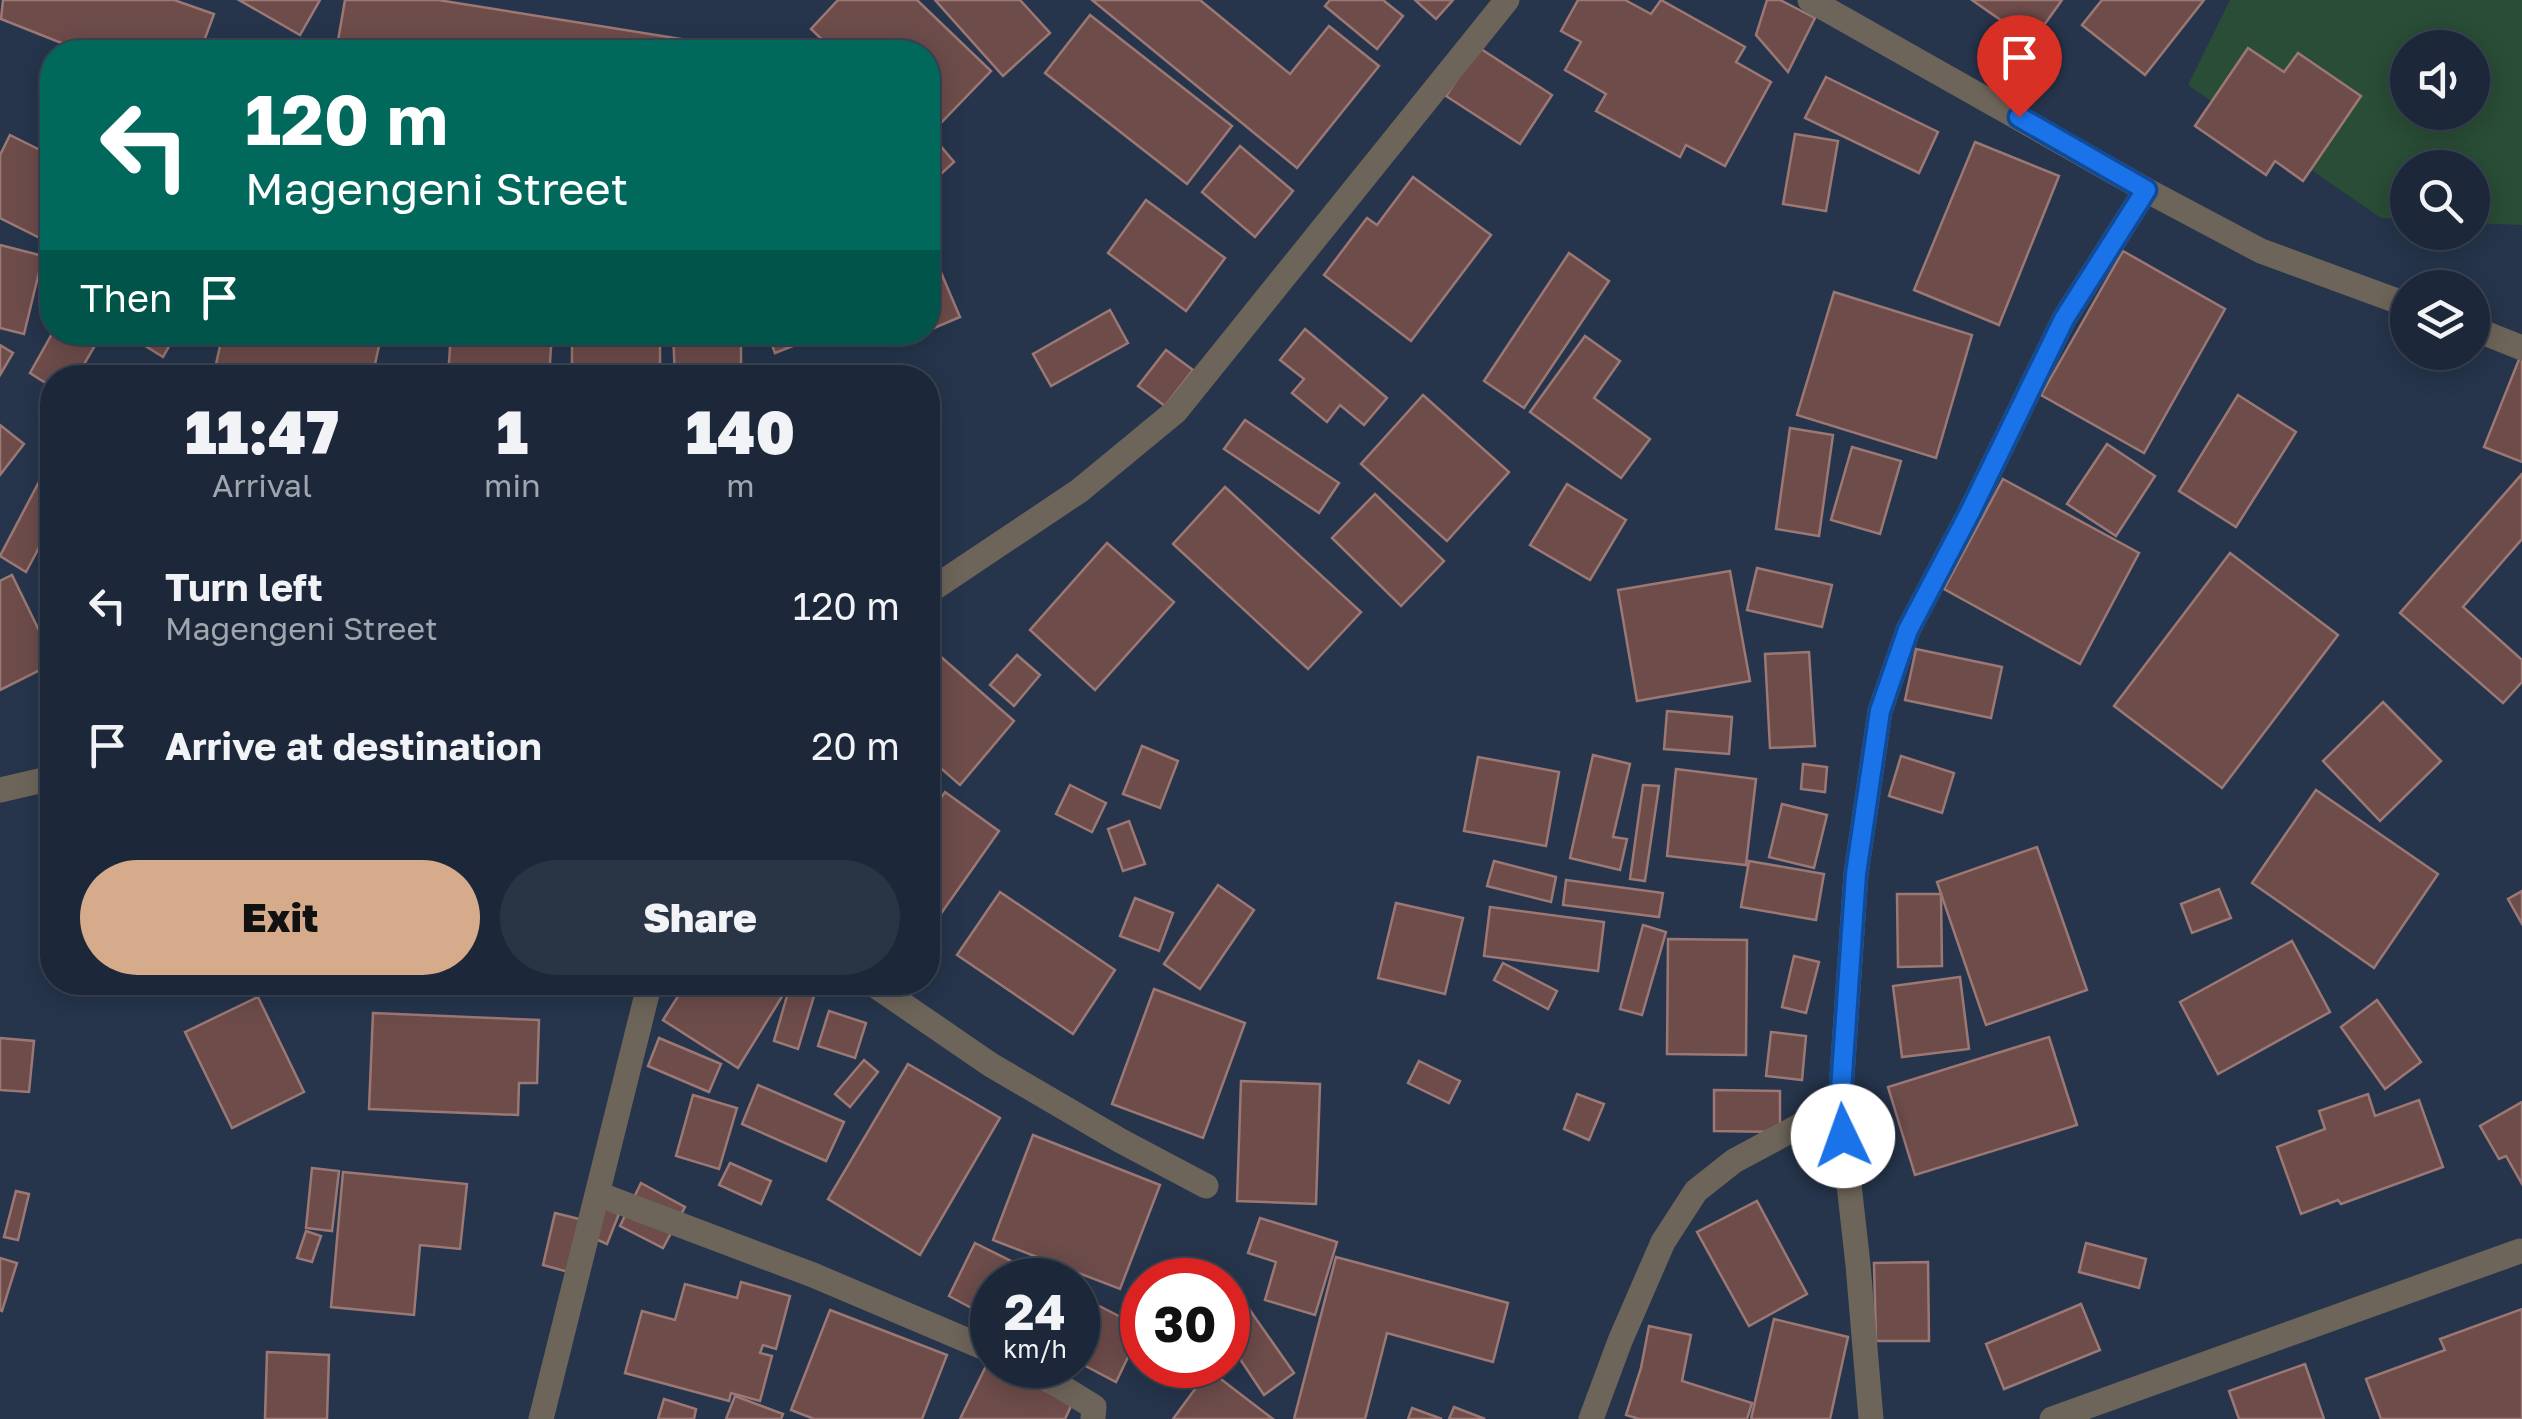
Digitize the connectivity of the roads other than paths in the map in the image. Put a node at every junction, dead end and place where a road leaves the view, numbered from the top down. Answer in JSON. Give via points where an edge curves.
{"nodes":[{"id":1,"x":1507,"y":0,"type":"edge"},
{"id":2,"x":1810,"y":0,"type":"edge"},
{"id":3,"x":2146,"y":190,"type":"junction"},
{"id":4,"x":2390,"y":298,"type":"edge"},
{"id":5,"x":2490,"y":335,"type":"edge"},
{"id":6,"x":2522,"y":348,"type":"edge"},
{"id":7,"x":940,"y":584,"type":"edge"},
{"id":8,"x":40,"y":781,"type":"edge"},
{"id":9,"x":0,"y":790,"type":"edge"},
{"id":10,"x":647,"y":995,"type":"edge"},
{"id":11,"x":889,"y":995,"type":"edge"},
{"id":12,"x":1840,"y":1104,"type":"junction"},
{"id":13,"x":1206,"y":1186,"type":"dead end"},
{"id":14,"x":598,"y":1194,"type":"junction"},
{"id":15,"x":2520,"y":1250,"type":"edge"},
{"id":16,"x":970,"y":1342,"type":"edge"},
{"id":17,"x":1063,"y":1388,"type":"edge"},
{"id":18,"x":541,"y":1419,"type":"edge"},
{"id":19,"x":1093,"y":1419,"type":"edge"},
{"id":20,"x":1591,"y":1419,"type":"edge"},
{"id":21,"x":1871,"y":1419,"type":"edge"},
{"id":22,"x":2052,"y":1419,"type":"edge"}],
"edges":[{"from":1,"to":7,"type":"street","via":[[1176,411],[1079,491]]},
{"from":2,"to":3,"type":"street"},
{"from":3,"to":4,"type":"street","via":[[2261,251]]},
{"from":3,"to":12,"type":"street","via":[[2064,319],[1908,630],[1880,711],[1856,874]]},
{"from":5,"to":6,"type":"street"},
{"from":8,"to":9,"type":"street"},
{"from":10,"to":14,"type":"street"},
{"from":11,"to":13,"type":"street","via":[[990,1065]]},
{"from":12,"to":20,"type":"street","via":[[1734,1161],[1696,1191],[1662,1242]]},
{"from":12,"to":21,"type":"street"},
{"from":14,"to":16,"type":"street"},
{"from":14,"to":18,"type":"street"},
{"from":15,"to":22,"type":"street"},
{"from":17,"to":19,"type":"street","via":[[1094,1407]]}]}
